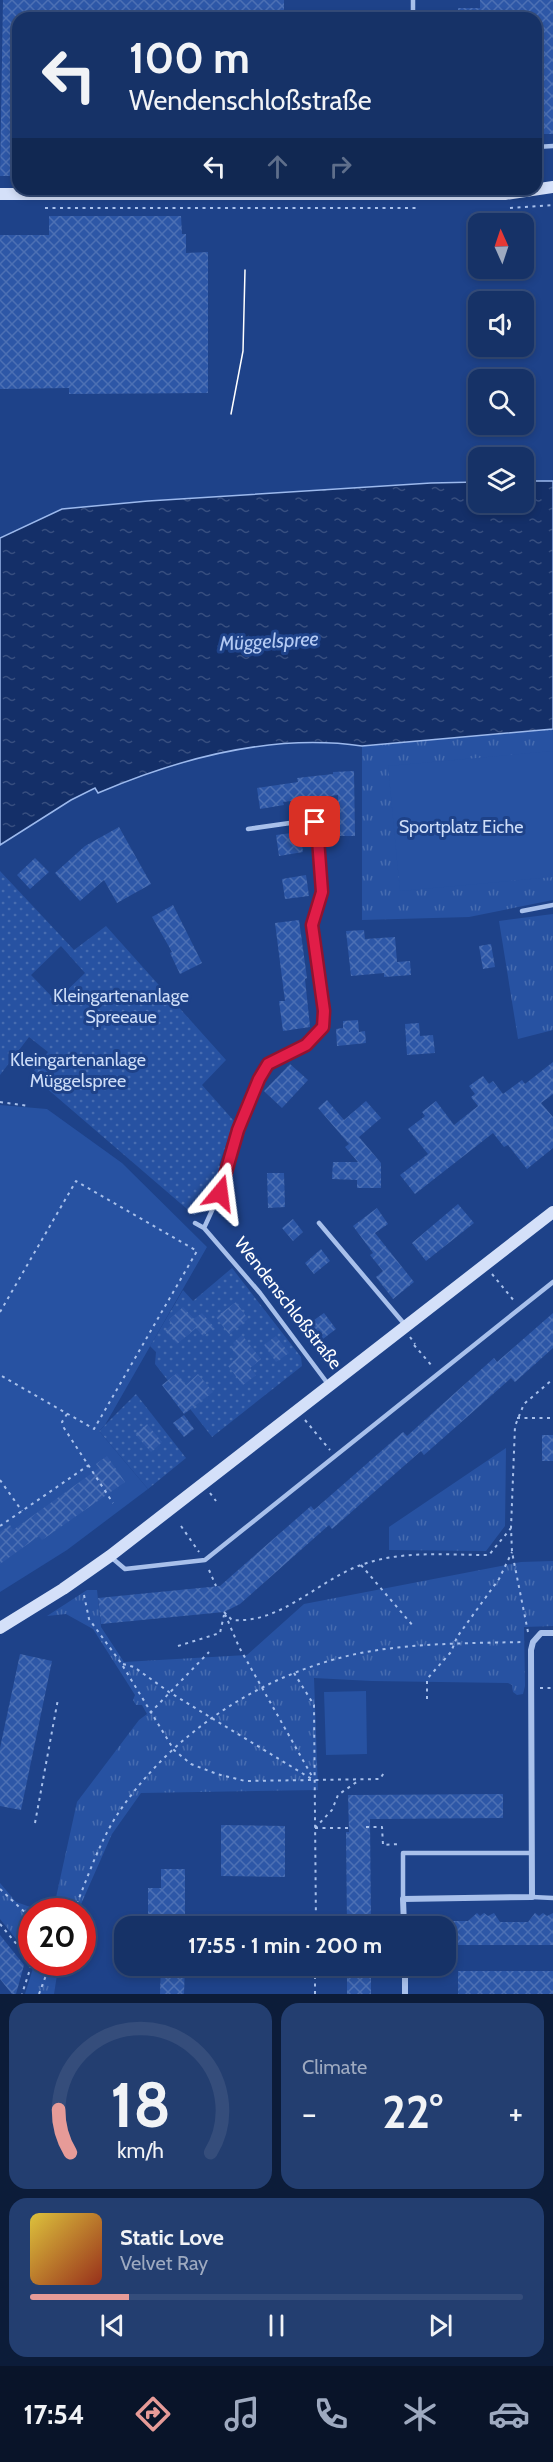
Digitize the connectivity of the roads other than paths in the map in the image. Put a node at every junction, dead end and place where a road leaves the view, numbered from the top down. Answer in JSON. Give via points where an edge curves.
{"nodes":[{"id":1,"x":248,"y":829,"type":"dead end"},
{"id":2,"x":553,"y":905,"type":"edge"},
{"id":3,"x":522,"y":911,"type":"dead end"},
{"id":4,"x":553,"y":1212,"type":"edge"},
{"id":5,"x":195,"y":1223,"type":"dead end"},
{"id":6,"x":319,"y":1223,"type":"dead end"},
{"id":7,"x":204,"y":1228,"type":"junction"},
{"id":8,"x":553,"y":1282,"type":"edge"},
{"id":9,"x":406,"y":1326,"type":"junction"},
{"id":10,"x":330,"y":1386,"type":"junction"},
{"id":11,"x":110,"y":1556,"type":"junction"},
{"id":12,"x":0,"y":1628,"type":"edge"},
{"id":13,"x":553,"y":1633,"type":"edge"},
{"id":14,"x":531,"y":1853,"type":"junction"},
{"id":15,"x":532,"y":1898,"type":"junction"},
{"id":16,"x":553,"y":1898,"type":"edge"},
{"id":17,"x":404,"y":1899,"type":"junction"},
{"id":18,"x":404,"y":1916,"type":"edge"},
{"id":19,"x":405,"y":1976,"type":"edge"},
{"id":20,"x":405,"y":1994,"type":"edge"}],
"edges":[{"from":1,"to":7,"type":"lane","via":[[311,820],[317,826],[322,892],[312,925],[323,1027],[306,1045],[268,1064],[259,1079],[238,1130],[215,1208]]},
{"from":2,"to":3,"type":"lane"},
{"from":4,"to":9,"type":"street","name":"Wendenschloßstraße"},
{"from":5,"to":7,"type":"lane"},
{"from":6,"to":9,"type":"lane"},
{"from":7,"to":10,"type":"lane","name":"Wendenschloßstraße","via":[[260,1293]]},
{"from":8,"to":11,"type":"lane","via":[[205,1560],[125,1569]]},
{"from":9,"to":10,"type":"street","name":"Wendenschloßstraße"},
{"from":10,"to":11,"type":"street","name":"Wendenschloßstraße"},
{"from":11,"to":12,"type":"street","name":"Wendenschloßstraße"},
{"from":13,"to":14,"type":"street","via":[[541,1633],[531,1650]]},
{"from":14,"to":15,"type":"street"},
{"from":14,"to":17,"type":"lane","via":[[403,1853]]},
{"from":15,"to":16,"type":"lane"},
{"from":15,"to":17,"type":"street"},
{"from":17,"to":18,"type":"street"},
{"from":19,"to":20,"type":"street"}]}
